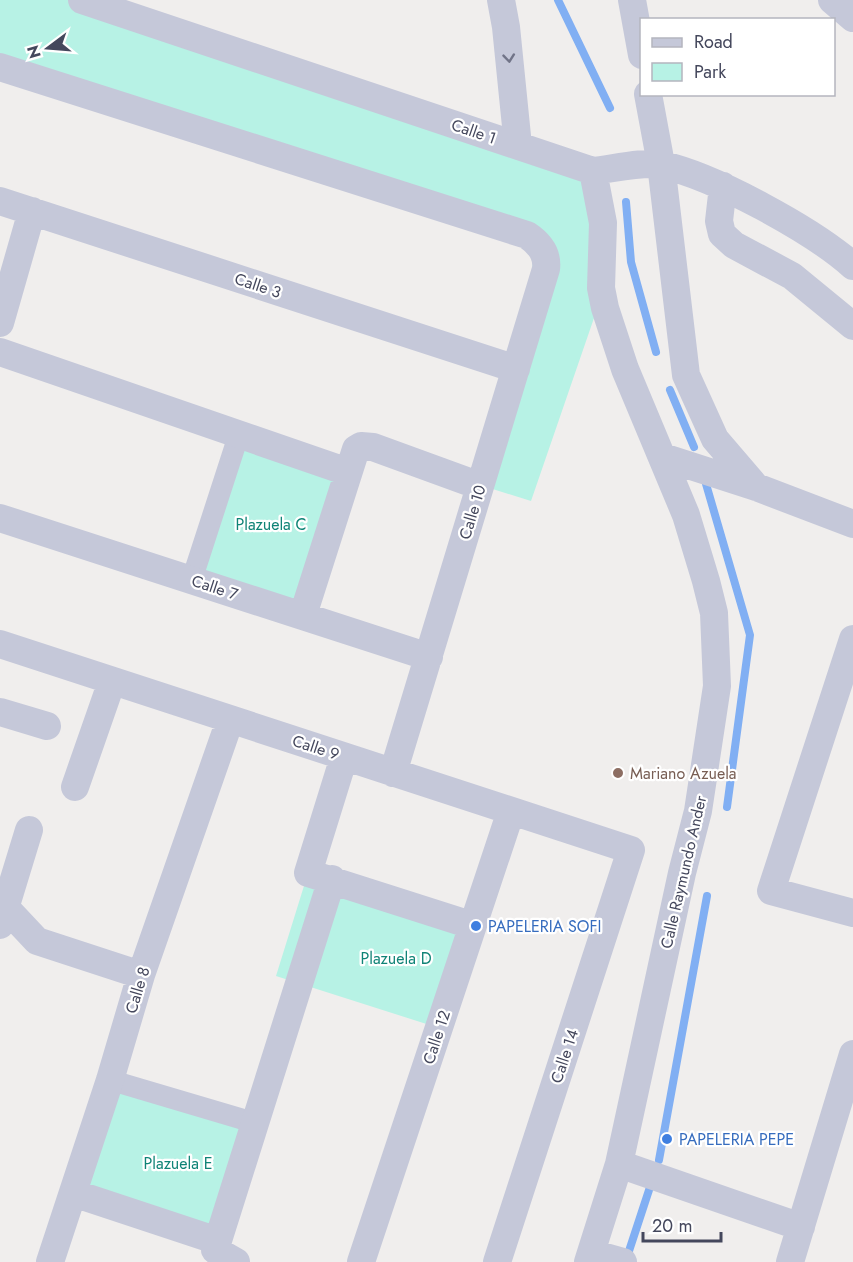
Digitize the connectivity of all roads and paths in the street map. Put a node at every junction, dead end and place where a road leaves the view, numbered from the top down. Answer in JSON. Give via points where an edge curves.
{"nodes":[{"id":1,"x":82,"y":0,"type":"edge"},
{"id":2,"x":501,"y":0,"type":"edge"},
{"id":3,"x":632,"y":0,"type":"edge"},
{"id":4,"x":832,"y":0,"type":"edge"},
{"id":5,"x":853,"y":18,"type":"edge"},
{"id":6,"x":640,"y":44,"type":"edge"},
{"id":7,"x":0,"y":67,"type":"edge"},
{"id":8,"x":648,"y":96,"type":"edge"},
{"id":9,"x":518,"y":146,"type":"junction"},
{"id":10,"x":661,"y":164,"type":"junction"},
{"id":11,"x":593,"y":171,"type":"junction"},
{"id":12,"x":723,"y":186,"type":"junction"},
{"id":13,"x":0,"y":201,"type":"edge"},
{"id":14,"x":32,"y":211,"type":"junction"},
{"id":15,"x":853,"y":266,"type":"edge"},
{"id":16,"x":0,"y":323,"type":"edge"},
{"id":17,"x":853,"y":326,"type":"edge"},
{"id":18,"x":0,"y":352,"type":"edge"},
{"id":19,"x":516,"y":369,"type":"junction"},
{"id":20,"x":239,"y":434,"type":"junction"},
{"id":21,"x":663,"y":457,"type":"junction"},
{"id":22,"x":352,"y":460,"type":"junction"},
{"id":23,"x":480,"y":486,"type":"junction"},
{"id":24,"x":756,"y":487,"type":"junction"},
{"id":25,"x":0,"y":518,"type":"edge"},
{"id":26,"x":853,"y":524,"type":"edge"},
{"id":27,"x":192,"y":579,"type":"junction"},
{"id":28,"x":303,"y":615,"type":"junction"},
{"id":29,"x":853,"y":639,"type":"edge"},
{"id":30,"x":0,"y":644,"type":"edge"},
{"id":31,"x":429,"y":657,"type":"junction"},
{"id":32,"x":112,"y":681,"type":"junction"},
{"id":33,"x":0,"y":712,"type":"edge"},
{"id":34,"x":230,"y":720,"type":"junction"},
{"id":35,"x":47,"y":726,"type":"dead end"},
{"id":36,"x":344,"y":757,"type":"junction"},
{"id":37,"x":393,"y":773,"type":"junction"},
{"id":38,"x":75,"y":787,"type":"dead end"},
{"id":39,"x":511,"y":811,"type":"junction"},
{"id":40,"x":29,"y":830,"type":"dead end"},
{"id":41,"x":631,"y":850,"type":"joint"},
{"id":42,"x":7,"y":872,"type":"edge"},
{"id":43,"x":320,"y":876,"type":"junction"},
{"id":44,"x":853,"y":913,"type":"edge"},
{"id":45,"x":3,"y":916,"type":"edge"},
{"id":46,"x":471,"y":925,"type":"junction"},
{"id":47,"x":141,"y":975,"type":"junction"},
{"id":48,"x":853,"y":1054,"type":"edge"},
{"id":49,"x":110,"y":1080,"type":"junction"},
{"id":50,"x":255,"y":1123,"type":"junction"},
{"id":51,"x":619,"y":1164,"type":"junction"},
{"id":52,"x":73,"y":1193,"type":"junction"},
{"id":53,"x":801,"y":1227,"type":"junction"},
{"id":54,"x":218,"y":1241,"type":"junction"},
{"id":55,"x":589,"y":1257,"type":"edge"},
{"id":56,"x":50,"y":1262,"type":"edge"},
{"id":57,"x":236,"y":1262,"type":"edge"},
{"id":58,"x":361,"y":1262,"type":"edge"},
{"id":59,"x":496,"y":1262,"type":"edge"},
{"id":60,"x":623,"y":1262,"type":"edge"},
{"id":61,"x":790,"y":1262,"type":"edge"}],
"edges":[{"from":1,"to":9,"type":"street","name":"Calle 1"},
{"from":2,"to":9,"type":"street","one_way":true},
{"from":3,"to":6,"type":"street"},
{"from":4,"to":5,"type":"street"},
{"from":7,"to":19,"type":"street","name":"Calle 10","via":[[527,235],[537,241],[547,262]]},
{"from":8,"to":10,"type":"street"},
{"from":9,"to":11,"type":"street","name":"Calle 1"},
{"from":10,"to":11,"type":"street","name":"Calle 1"},
{"from":10,"to":12,"type":"street","name":"Calle 1"},
{"from":10,"to":24,"type":"street","via":[[686,375],[715,439]]},
{"from":11,"to":21,"type":"street","name":"Calle Raymundo Ander","via":[[603,223],[601,288],[605,308],[625,369]]},
{"from":12,"to":15,"type":"street","name":"Calle 1","via":[[835,250]]},
{"from":12,"to":17,"type":"street","via":[[719,221],[722,234],[734,245],[792,276]]},
{"from":13,"to":14,"type":"street","name":"Calle 3"},
{"from":14,"to":16,"type":"street"},
{"from":14,"to":19,"type":"street","name":"Calle 3"},
{"from":18,"to":20,"type":"street"},
{"from":19,"to":23,"type":"street","name":"Calle 10"},
{"from":20,"to":22,"type":"street"},
{"from":20,"to":27,"type":"street"},
{"from":21,"to":24,"type":"street"},
{"from":21,"to":51,"type":"street","name":"Calle Raymundo Ander","via":[[686,515],[714,613],[717,686],[698,811]]},
{"from":22,"to":23,"type":"street","via":[[366,446],[373,447]]},
{"from":22,"to":28,"type":"street"},
{"from":23,"to":31,"type":"street","name":"Calle 10"},
{"from":24,"to":26,"type":"street"},
{"from":25,"to":27,"type":"street","name":"Calle 7"},
{"from":27,"to":28,"type":"street","name":"Calle 7"},
{"from":28,"to":31,"type":"street","name":"Calle 7"},
{"from":29,"to":44,"type":"street","via":[[771,891]]},
{"from":30,"to":32,"type":"street","name":"Calle 9"},
{"from":31,"to":37,"type":"street","name":"Calle 10"},
{"from":32,"to":34,"type":"street","name":"Calle 9"},
{"from":32,"to":38,"type":"street"},
{"from":33,"to":35,"type":"street"},
{"from":34,"to":36,"type":"street","name":"Calle 9"},
{"from":34,"to":47,"type":"street","name":"Calle 8"},
{"from":36,"to":37,"type":"street","name":"Calle 9"},
{"from":36,"to":43,"type":"street"},
{"from":37,"to":39,"type":"street","name":"Calle 9"},
{"from":39,"to":41,"type":"street","name":"Calle 9"},
{"from":39,"to":46,"type":"street","name":"Calle 12"},
{"from":40,"to":42,"type":"street"},
{"from":41,"to":59,"type":"street","name":"Calle 14"},
{"from":42,"to":45,"type":"street"},
{"from":43,"to":46,"type":"street"},
{"from":43,"to":50,"type":"street"},
{"from":45,"to":47,"type":"street","via":[[37,941]]},
{"from":46,"to":58,"type":"street","name":"Calle 12"},
{"from":47,"to":49,"type":"street","name":"Calle 8"},
{"from":48,"to":53,"type":"street"},
{"from":49,"to":50,"type":"street"},
{"from":49,"to":52,"type":"street","name":"Calle 8"},
{"from":50,"to":54,"type":"street"},
{"from":51,"to":53,"type":"street"},
{"from":51,"to":55,"type":"street","name":"Calle Raymundo Ander"},
{"from":52,"to":54,"type":"street"},
{"from":52,"to":56,"type":"street","name":"Calle 8"},
{"from":53,"to":61,"type":"street"},
{"from":54,"to":57,"type":"street","via":[[215,1251]]},
{"from":55,"to":60,"type":"street"}]}
